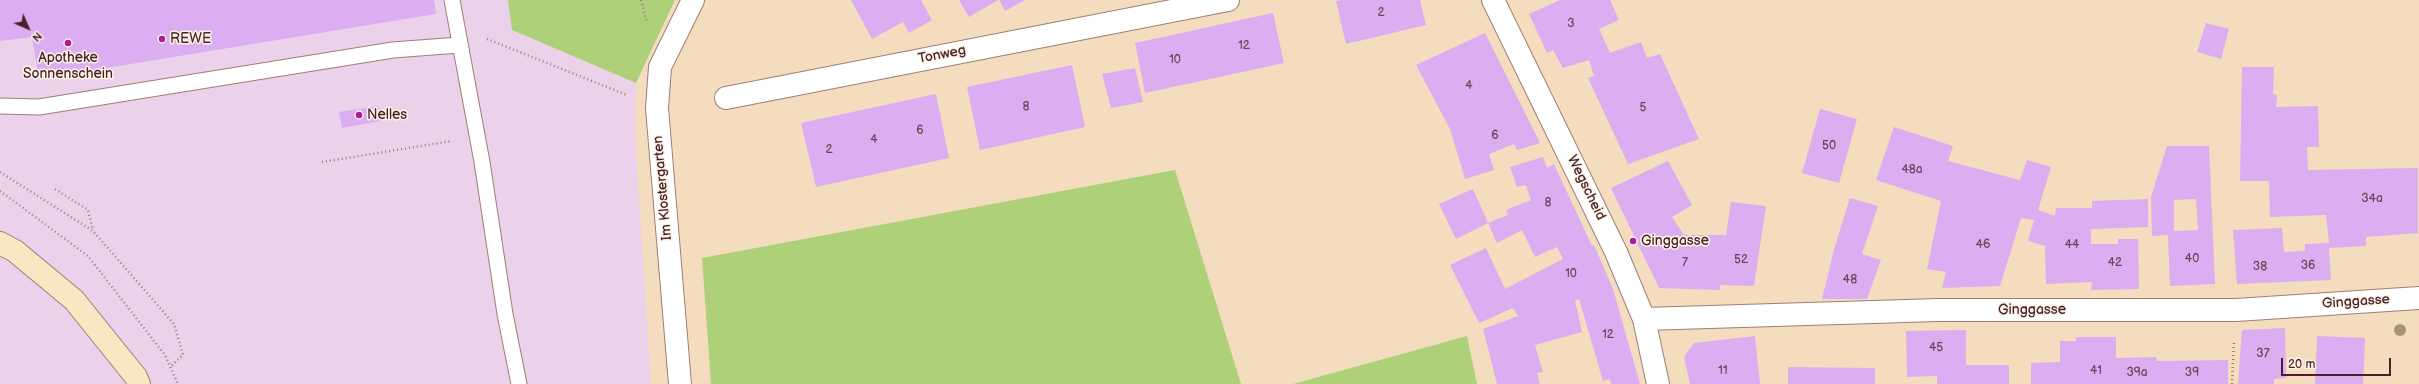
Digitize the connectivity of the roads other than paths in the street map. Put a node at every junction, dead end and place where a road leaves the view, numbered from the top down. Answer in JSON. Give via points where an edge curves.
{"nodes":[{"id":1,"x":452,"y":0,"type":"edge"},
{"id":2,"x":693,"y":0,"type":"edge"},
{"id":3,"x":1228,"y":0,"type":"edge"},
{"id":4,"x":1493,"y":0,"type":"edge"},
{"id":5,"x":459,"y":45,"type":"junction"},
{"id":6,"x":726,"y":98,"type":"dead end"},
{"id":7,"x":0,"y":106,"type":"edge"},
{"id":8,"x":0,"y":243,"type":"edge"},
{"id":9,"x":2419,"y":298,"type":"edge"},
{"id":10,"x":1644,"y":319,"type":"junction"},
{"id":11,"x":139,"y":384,"type":"edge"},
{"id":12,"x":519,"y":384,"type":"edge"},
{"id":13,"x":680,"y":384,"type":"edge"},
{"id":14,"x":1658,"y":384,"type":"edge"}],
"edges":[{"from":1,"to":5,"type":"lane"},
{"from":2,"to":13,"type":"street","name":"Im Klostergarten","via":[[660,67],[657,108]]},
{"from":3,"to":6,"type":"street","name":"Tonweg"},
{"from":4,"to":10,"type":"street","name":"Wegscheid","via":[[1616,252]]},
{"from":5,"to":7,"type":"lane","via":[[393,50],[39,107]]},
{"from":5,"to":12,"type":"lane"},
{"from":8,"to":11,"type":"main road","via":[[15,251],[74,300]]},
{"from":9,"to":10,"type":"street","name":"Ginggasse","via":[[2236,310],[1938,310]]},
{"from":10,"to":14,"type":"street","name":"Wegscheid"}]}
